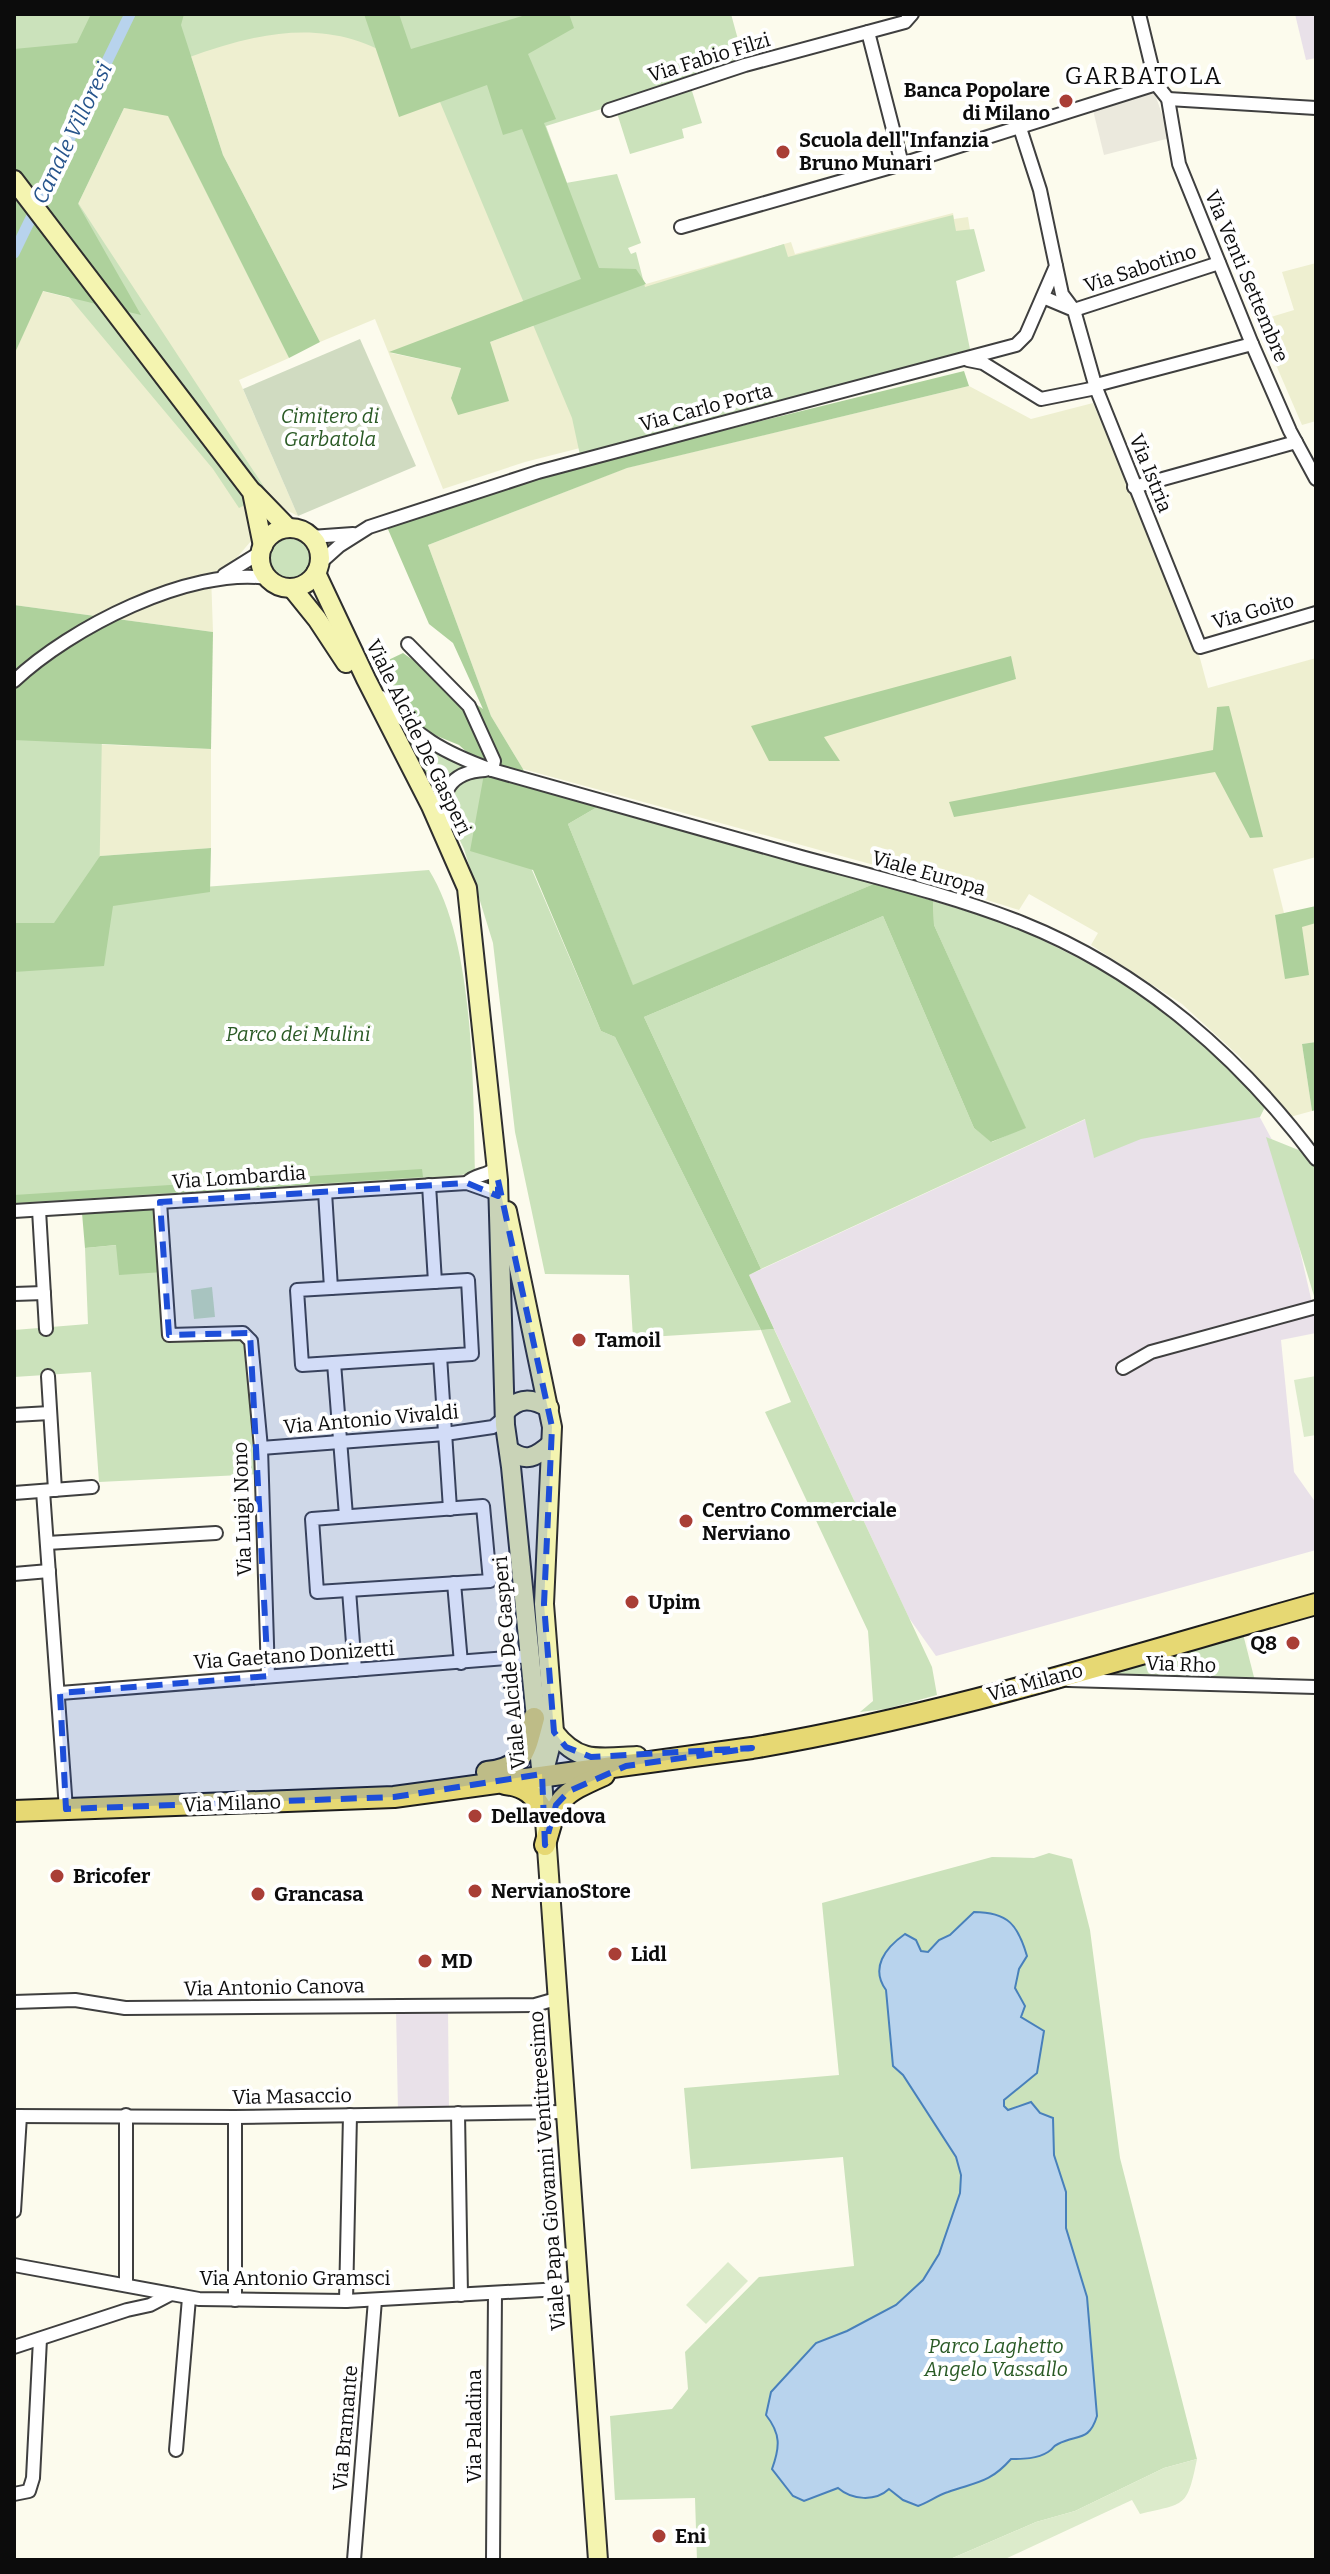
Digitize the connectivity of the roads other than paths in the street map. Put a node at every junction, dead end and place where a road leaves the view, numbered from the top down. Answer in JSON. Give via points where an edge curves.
{"nodes":[{"id":1,"x":912,"y":14,"type":"edge"},
{"id":2,"x":1139,"y":14,"type":"edge"},
{"id":3,"x":868,"y":32,"type":"junction"},
{"id":4,"x":1156,"y":84,"type":"junction"},
{"id":5,"x":1168,"y":99,"type":"junction"},
{"id":6,"x":1316,"y":108,"type":"edge"},
{"id":7,"x":609,"y":110,"type":"dead end"},
{"id":8,"x":1020,"y":128,"type":"junction"},
{"id":9,"x":902,"y":164,"type":"junction"},
{"id":10,"x":17,"y":183,"type":"edge"},
{"id":11,"x":681,"y":227,"type":"dead end"},
{"id":12,"x":1219,"y":263,"type":"junction"},
{"id":13,"x":1056,"y":266,"type":"junction"},
{"id":14,"x":1043,"y":297,"type":"junction"},
{"id":15,"x":1074,"y":310,"type":"junction"},
{"id":16,"x":1252,"y":344,"type":"junction"},
{"id":17,"x":964,"y":359,"type":"junction"},
{"id":18,"x":1096,"y":388,"type":"junction"},
{"id":19,"x":1296,"y":442,"type":"junction"},
{"id":20,"x":1310,"y":456,"type":"edge"},
{"id":21,"x":1316,"y":479,"type":"edge"},
{"id":22,"x":1134,"y":487,"type":"junction"},
{"id":23,"x":252,"y":492,"type":"junction"},
{"id":24,"x":288,"y":528,"type":"junction"},
{"id":25,"x":357,"y":534,"type":"junction"},
{"id":26,"x":311,"y":537,"type":"junction"},
{"id":27,"x":262,"y":549,"type":"junction"},
{"id":28,"x":318,"y":568,"type":"junction"},
{"id":29,"x":267,"y":578,"type":"junction"},
{"id":30,"x":215,"y":580,"type":"junction"},
{"id":31,"x":292,"y":588,"type":"junction"},
{"id":32,"x":1316,"y":613,"type":"edge"},
{"id":33,"x":408,"y":644,"type":"dead end"},
{"id":34,"x":1200,"y":647,"type":"joint"},
{"id":35,"x":366,"y":679,"type":"junction"},
{"id":36,"x":14,"y":681,"type":"edge"},
{"id":37,"x":492,"y":770,"type":"junction"},
{"id":38,"x":452,"y":852,"type":"junction"},
{"id":39,"x":471,"y":925,"type":"junction"},
{"id":40,"x":1316,"y":1159,"type":"edge"},
{"id":41,"x":496,"y":1176,"type":"junction"},
{"id":42,"x":467,"y":1183,"type":"junction"},
{"id":43,"x":429,"y":1185,"type":"junction"},
{"id":44,"x":325,"y":1192,"type":"junction"},
{"id":45,"x":160,"y":1202,"type":"junction"},
{"id":46,"x":39,"y":1210,"type":"junction"},
{"id":47,"x":14,"y":1211,"type":"edge"},
{"id":48,"x":435,"y":1282,"type":"junction"},
{"id":49,"x":331,"y":1288,"type":"junction"},
{"id":50,"x":44,"y":1293,"type":"junction"},
{"id":51,"x":14,"y":1294,"type":"edge"},
{"id":52,"x":1316,"y":1307,"type":"edge"},
{"id":53,"x":46,"y":1329,"type":"dead end"},
{"id":54,"x":440,"y":1356,"type":"junction"},
{"id":55,"x":334,"y":1363,"type":"junction"},
{"id":56,"x":1123,"y":1368,"type":"dead end"},
{"id":57,"x":48,"y":1376,"type":"dead end"},
{"id":58,"x":549,"y":1408,"type":"junction"},
{"id":59,"x":50,"y":1413,"type":"junction"},
{"id":60,"x":14,"y":1415,"type":"edge"},
{"id":61,"x":505,"y":1415,"type":"junction"},
{"id":62,"x":484,"y":1429,"type":"junction"},
{"id":63,"x":445,"y":1434,"type":"junction"},
{"id":64,"x":340,"y":1442,"type":"junction"},
{"id":65,"x":551,"y":1444,"type":"junction"},
{"id":66,"x":508,"y":1446,"type":"junction"},
{"id":67,"x":261,"y":1448,"type":"junction"},
{"id":68,"x":92,"y":1487,"type":"dead end"},
{"id":69,"x":49,"y":1490,"type":"junction"},
{"id":70,"x":14,"y":1493,"type":"edge"},
{"id":71,"x":450,"y":1509,"type":"junction"},
{"id":72,"x":346,"y":1516,"type":"junction"},
{"id":73,"x":216,"y":1533,"type":"dead end"},
{"id":74,"x":47,"y":1543,"type":"junction"},
{"id":75,"x":49,"y":1571,"type":"junction"},
{"id":76,"x":14,"y":1574,"type":"edge"},
{"id":77,"x":454,"y":1583,"type":"junction"},
{"id":78,"x":349,"y":1590,"type":"junction"},
{"id":79,"x":1316,"y":1604,"type":"edge"},
{"id":80,"x":531,"y":1656,"type":"junction"},
{"id":81,"x":461,"y":1663,"type":"junction"},
{"id":82,"x":355,"y":1670,"type":"junction"},
{"id":83,"x":268,"y":1676,"type":"junction"},
{"id":84,"x":1045,"y":1679,"type":"junction"},
{"id":85,"x":1316,"y":1687,"type":"edge"},
{"id":86,"x":60,"y":1693,"type":"junction"},
{"id":87,"x":534,"y":1718,"type":"junction"},
{"id":88,"x":554,"y":1732,"type":"junction"},
{"id":89,"x":752,"y":1748,"type":"junction"},
{"id":90,"x":626,"y":1766,"type":"junction"},
{"id":91,"x":542,"y":1778,"type":"junction"},
{"id":92,"x":497,"y":1783,"type":"junction"},
{"id":93,"x":394,"y":1787,"type":"junction"},
{"id":94,"x":449,"y":1788,"type":"junction"},
{"id":95,"x":14,"y":1801,"type":"edge"},
{"id":96,"x":66,"y":1804,"type":"junction"},
{"id":97,"x":14,"y":1811,"type":"edge"},
{"id":98,"x":543,"y":1812,"type":"junction"},
{"id":99,"x":545,"y":1845,"type":"junction"},
{"id":100,"x":14,"y":2002,"type":"edge"},
{"id":101,"x":557,"y":2005,"type":"junction"},
{"id":102,"x":565,"y":2112,"type":"junction"},
{"id":103,"x":458,"y":2113,"type":"junction"},
{"id":104,"x":126,"y":2115,"type":"junction"},
{"id":105,"x":350,"y":2115,"type":"junction"},
{"id":106,"x":17,"y":2116,"type":"edge"},
{"id":107,"x":235,"y":2117,"type":"junction"},
{"id":108,"x":14,"y":2211,"type":"edge"},
{"id":109,"x":14,"y":2265,"type":"edge"},
{"id":110,"x":126,"y":2285,"type":"junction"},
{"id":111,"x":144,"y":2288,"type":"junction"},
{"id":112,"x":578,"y":2288,"type":"junction"},
{"id":113,"x":495,"y":2293,"type":"junction"},
{"id":114,"x":171,"y":2294,"type":"junction"},
{"id":115,"x":461,"y":2295,"type":"junction"},
{"id":116,"x":189,"y":2298,"type":"junction"},
{"id":117,"x":235,"y":2300,"type":"junction"},
{"id":118,"x":375,"y":2300,"type":"junction"},
{"id":119,"x":346,"y":2301,"type":"junction"},
{"id":120,"x":127,"y":2310,"type":"junction"},
{"id":121,"x":40,"y":2339,"type":"junction"},
{"id":122,"x":14,"y":2347,"type":"edge"},
{"id":123,"x":176,"y":2450,"type":"dead end"},
{"id":124,"x":14,"y":2494,"type":"edge"},
{"id":125,"x":354,"y":2560,"type":"edge"},
{"id":126,"x":493,"y":2560,"type":"edge"},
{"id":127,"x":598,"y":2560,"type":"edge"}],
"edges":[{"from":1,"to":3,"type":"street","name":"Via Fabio Filzi","via":[[905,22]]},
{"from":2,"to":4,"type":"street"},
{"from":3,"to":7,"type":"street","name":"Via Fabio Filzi"},
{"from":3,"to":9,"type":"street"},
{"from":4,"to":5,"type":"street","name":"Via Venti Settembre"},
{"from":4,"to":8,"type":"street"},
{"from":5,"to":6,"type":"street"},
{"from":5,"to":12,"type":"street","name":"Via Venti Settembre","via":[[1179,164]]},
{"from":8,"to":9,"type":"street"},
{"from":8,"to":13,"type":"street"},
{"from":9,"to":11,"type":"street"},
{"from":10,"to":23,"type":"street"},
{"from":12,"to":15,"type":"street","name":"Via Sabotino"},
{"from":12,"to":16,"type":"street","name":"Via Venti Settembre"},
{"from":13,"to":14,"type":"street","name":"Via Carlo Porta"},
{"from":13,"to":15,"type":"street","name":"Via Sabotino","via":[[1062,294]]},
{"from":14,"to":15,"type":"street"},
{"from":14,"to":17,"type":"street","name":"Via Carlo Porta","via":[[1022,341]]},
{"from":15,"to":18,"type":"street","name":"Via Istria"},
{"from":16,"to":18,"type":"street"},
{"from":16,"to":19,"type":"street","name":"Via Venti Settembre"},
{"from":17,"to":18,"type":"street","via":[[983,363],[1041,399]]},
{"from":17,"to":25,"type":"street","name":"Via Carlo Porta","via":[[538,472]]},
{"from":18,"to":22,"type":"street","name":"Via Istria"},
{"from":19,"to":20,"type":"street","name":"Via Venti Settembre"},
{"from":19,"to":22,"type":"street"},
{"from":20,"to":21,"type":"street","name":"Via Venti Settembre"},
{"from":22,"to":34,"type":"street","name":"Via Istria"},
{"from":23,"to":24,"type":"street"},
{"from":23,"to":27,"type":"street"},
{"from":24,"to":26,"type":"street"},
{"from":24,"to":27,"type":"street","via":[[273,534]]},
{"from":25,"to":26,"type":"street"},
{"from":25,"to":28,"type":"street"},
{"from":26,"to":28,"type":"street","via":[[317,545]]},
{"from":27,"to":29,"type":"street","via":[[260,561]]},
{"from":27,"to":30,"type":"street"},
{"from":28,"to":31,"type":"street"},
{"from":28,"to":35,"type":"street","name":"Viale Alcide De Gasperi"},
{"from":29,"to":30,"type":"street"},
{"from":29,"to":31,"type":"street"},
{"from":30,"to":36,"type":"street","via":[[93,624]]},
{"from":31,"to":39,"type":"street","name":"Viale Alcide De Gasperi","via":[[336,646],[393,750],[447,860]]},
{"from":32,"to":34,"type":"street","name":"Via Goito"},
{"from":33,"to":37,"type":"street","via":[[469,706],[494,761]]},
{"from":35,"to":37,"type":"street","name":"Viale Europa","via":[[422,737]]},
{"from":35,"to":38,"type":"street","name":"Viale Alcide De Gasperi"},
{"from":37,"to":38,"type":"street","via":[[461,775],[445,794],[443,812]]},
{"from":37,"to":40,"type":"street","name":"Viale Europa","via":[[928,893],[1050,935],[1116,970],[1212,1042],[1272,1103]]},
{"from":38,"to":39,"type":"street","name":"Viale Alcide De Gasperi","via":[[467,888]]},
{"from":39,"to":41,"type":"street","name":"Viale Alcide De Gasperi"},
{"from":41,"to":42,"type":"street","name":"Via Lombardia"},
{"from":41,"to":42,"type":"street","name":"Via Lombardia","via":[[478,1175]]},
{"from":41,"to":58,"type":"street","name":"Viale Alcide De Gasperi"},
{"from":41,"to":61,"type":"street","name":"Viale Alcide De Gasperi"},
{"from":42,"to":43,"type":"street","name":"Via Lombardia"},
{"from":43,"to":44,"type":"street","name":"Via Lombardia"},
{"from":43,"to":48,"type":"street"},
{"from":44,"to":45,"type":"street","name":"Via Lombardia"},
{"from":44,"to":49,"type":"street"},
{"from":45,"to":46,"type":"street","name":"Via Lombardia"},
{"from":45,"to":67,"type":"street","name":"Via Luigi Nono","via":[[169,1335],[243,1333],[251,1341]]},
{"from":46,"to":47,"type":"street","name":"Via Lombardia"},
{"from":46,"to":50,"type":"street"},
{"from":48,"to":49,"type":"street"},
{"from":48,"to":54,"type":"street","via":[[468,1280],[472,1354]]},
{"from":49,"to":55,"type":"street","via":[[297,1290],[302,1365]]},
{"from":50,"to":51,"type":"street"},
{"from":50,"to":53,"type":"street"},
{"from":52,"to":56,"type":"street","via":[[1151,1352]]},
{"from":54,"to":55,"type":"street"},
{"from":54,"to":63,"type":"street"},
{"from":55,"to":64,"type":"street"},
{"from":57,"to":59,"type":"street"},
{"from":58,"to":61,"type":"street","via":[[525,1399]]},
{"from":58,"to":65,"type":"street","name":"Viale Alcide De Gasperi"},
{"from":59,"to":60,"type":"street"},
{"from":59,"to":69,"type":"street"},
{"from":61,"to":62,"type":"street","name":"Via Antonio Vivaldi"},
{"from":61,"to":66,"type":"street","name":"Viale Alcide De Gasperi"},
{"from":62,"to":63,"type":"street","name":"Via Antonio Vivaldi"},
{"from":62,"to":66,"type":"street","name":"Via Antonio Vivaldi"},
{"from":63,"to":64,"type":"street","name":"Via Antonio Vivaldi"},
{"from":63,"to":71,"type":"street"},
{"from":64,"to":67,"type":"street","name":"Via Antonio Vivaldi"},
{"from":64,"to":72,"type":"street"},
{"from":65,"to":66,"type":"street","via":[[527,1458]]},
{"from":65,"to":88,"type":"street","name":"Viale Alcide De Gasperi","via":[[544,1604]]},
{"from":66,"to":80,"type":"street","name":"Viale Alcide De Gasperi"},
{"from":67,"to":83,"type":"street","name":"Via Luigi Nono"},
{"from":68,"to":69,"type":"street"},
{"from":69,"to":70,"type":"street"},
{"from":69,"to":74,"type":"street"},
{"from":71,"to":72,"type":"street"},
{"from":71,"to":77,"type":"street","via":[[483,1506],[490,1581]]},
{"from":72,"to":78,"type":"street","via":[[312,1519],[317,1592]]},
{"from":73,"to":74,"type":"street"},
{"from":74,"to":75,"type":"street"},
{"from":75,"to":76,"type":"street"},
{"from":75,"to":86,"type":"street"},
{"from":77,"to":78,"type":"street"},
{"from":77,"to":81,"type":"street"},
{"from":78,"to":82,"type":"street"},
{"from":79,"to":84,"type":"main road","name":"Via Milano"},
{"from":80,"to":81,"type":"street","name":"Via Gaetano Donizetti"},
{"from":80,"to":87,"type":"street","name":"Viale Alcide De Gasperi"},
{"from":81,"to":82,"type":"street","name":"Via Gaetano Donizetti"},
{"from":82,"to":83,"type":"street","name":"Via Gaetano Donizetti"},
{"from":83,"to":86,"type":"street","name":"Via Gaetano Donizetti"},
{"from":84,"to":85,"type":"street","name":"Via Rho"},
{"from":84,"to":89,"type":"main road","name":"Via Milano"},
{"from":86,"to":96,"type":"street"},
{"from":87,"to":91,"type":"street","name":"Viale Alcide De Gasperi"},
{"from":87,"to":93,"type":"main road","via":[[521,1758],[507,1769]]},
{"from":88,"to":89,"type":"street","name":"Via Milano","via":[[566,1747],[591,1757]]},
{"from":88,"to":91,"type":"street","name":"Viale Alcide De Gasperi"},
{"from":89,"to":90,"type":"main road","name":"Via Milano"},
{"from":90,"to":91,"type":"main road","name":"Via Milano"},
{"from":90,"to":99,"type":"main road","via":[[569,1791],[556,1805]]},
{"from":91,"to":92,"type":"main road","name":"Via Milano"},
{"from":91,"to":98,"type":"street","name":"Viale Papa Giovanni Ventitreesimo"},
{"from":92,"to":94,"type":"main road","name":"Via Milano"},
{"from":92,"to":98,"type":"main road","via":[[528,1791]]},
{"from":93,"to":94,"type":"main road","name":"Via Milano"},
{"from":93,"to":96,"type":"main road","name":"Via Milano"},
{"from":94,"to":96,"type":"main road","name":"Via Milano","via":[[394,1797]]},
{"from":95,"to":96,"type":"main road","name":"Via Milano"},
{"from":96,"to":97,"type":"main road","name":"Via Milano"},
{"from":98,"to":99,"type":"street","name":"Viale Papa Giovanni Ventitreesimo"},
{"from":99,"to":101,"type":"street","name":"Viale Papa Giovanni Ventitreesimo"},
{"from":100,"to":101,"type":"street","name":"Via Antonio Canova","via":[[75,2000],[125,2008]]},
{"from":101,"to":102,"type":"street","name":"Viale Papa Giovanni Ventitreesimo"},
{"from":102,"to":103,"type":"street","name":"Via Masaccio"},
{"from":102,"to":112,"type":"street","name":"Viale Papa Giovanni Ventitreesimo"},
{"from":103,"to":105,"type":"street","name":"Via Masaccio"},
{"from":103,"to":115,"type":"street"},
{"from":104,"to":106,"type":"street","name":"Via Masaccio"},
{"from":104,"to":107,"type":"street","name":"Via Masaccio"},
{"from":104,"to":110,"type":"street"},
{"from":105,"to":107,"type":"street","name":"Via Masaccio"},
{"from":105,"to":119,"type":"street"},
{"from":106,"to":108,"type":"street"},
{"from":107,"to":117,"type":"street"},
{"from":109,"to":110,"type":"street","name":"Via Antonio Gramsci"},
{"from":110,"to":111,"type":"street","name":"Via Antonio Gramsci"},
{"from":111,"to":114,"type":"street","name":"Via Antonio Gramsci"},
{"from":111,"to":120,"type":"street"},
{"from":112,"to":113,"type":"street","name":"Via Antonio Gramsci"},
{"from":112,"to":127,"type":"street","name":"Viale Papa Giovanni Ventitreesimo"},
{"from":113,"to":115,"type":"street","name":"Via Antonio Gramsci"},
{"from":113,"to":126,"type":"street","name":"Via Paladina"},
{"from":114,"to":116,"type":"street","name":"Via Antonio Gramsci"},
{"from":114,"to":120,"type":"street"},
{"from":115,"to":118,"type":"street","name":"Via Antonio Gramsci"},
{"from":116,"to":117,"type":"street","name":"Via Antonio Gramsci"},
{"from":116,"to":123,"type":"street"},
{"from":117,"to":119,"type":"street","name":"Via Antonio Gramsci"},
{"from":118,"to":119,"type":"street","name":"Via Antonio Gramsci"},
{"from":118,"to":125,"type":"street","name":"Via Bramante"},
{"from":120,"to":121,"type":"street"},
{"from":121,"to":122,"type":"street"},
{"from":121,"to":124,"type":"street","via":[[33,2478],[29,2491]]}]}
